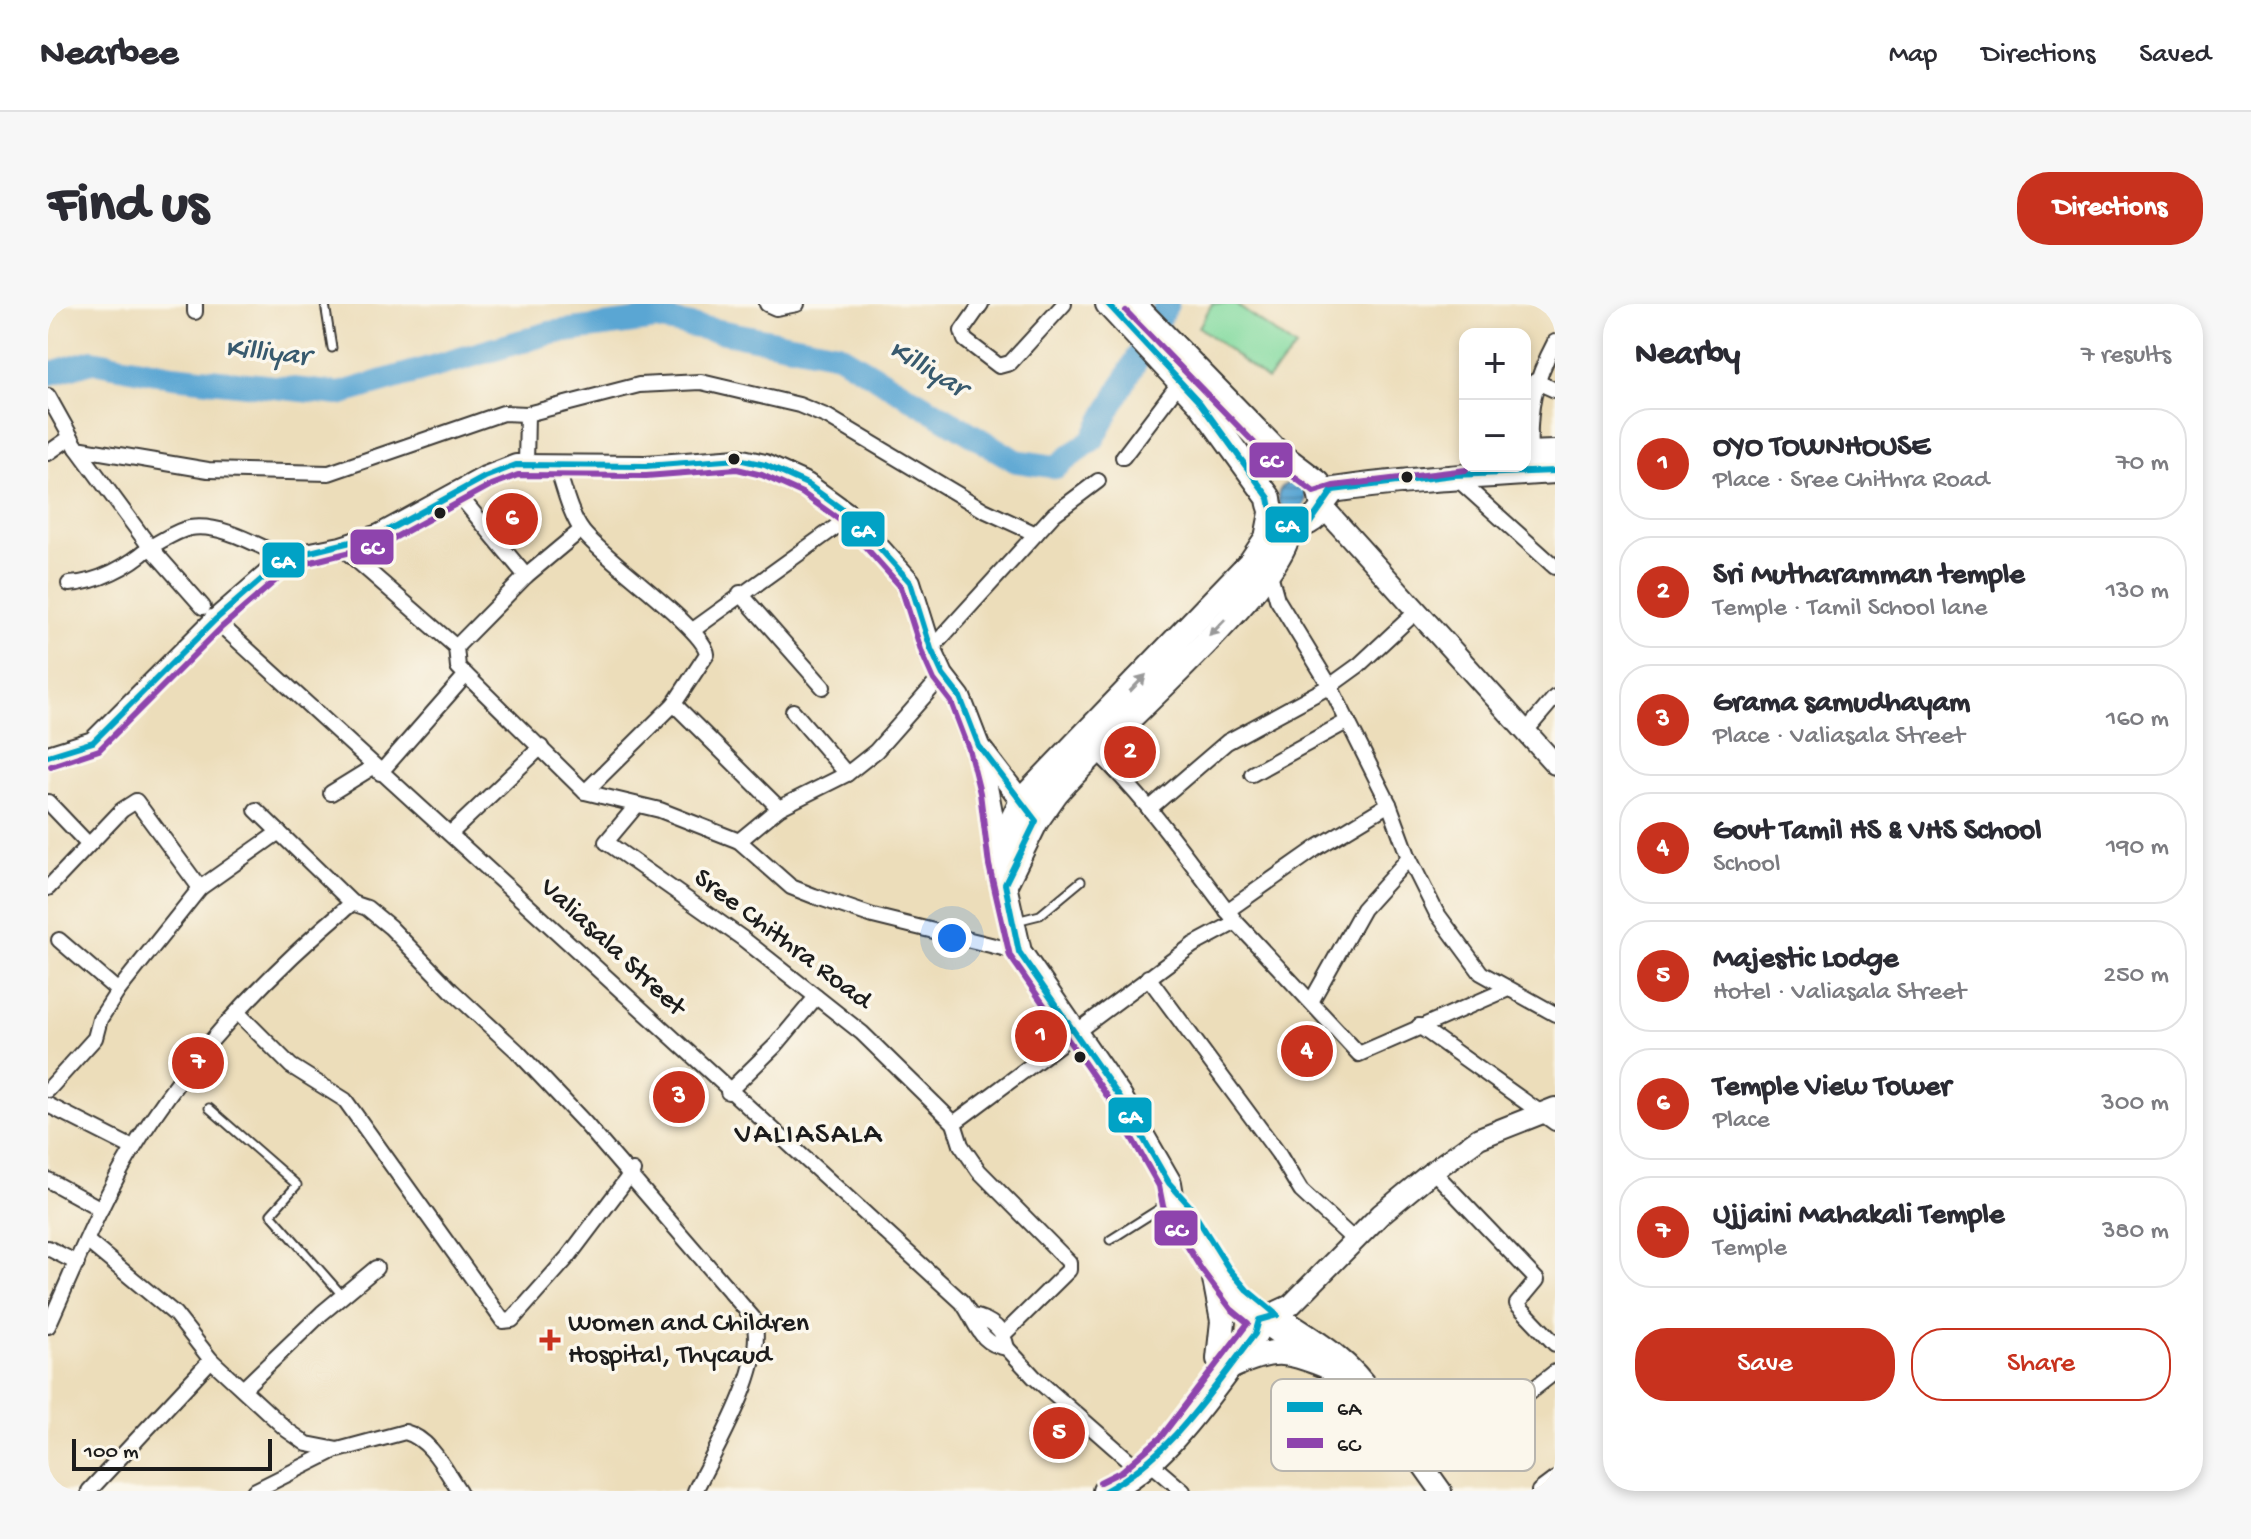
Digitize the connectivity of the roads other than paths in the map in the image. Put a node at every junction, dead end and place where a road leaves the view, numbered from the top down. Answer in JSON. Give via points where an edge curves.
{"nodes":[{"id":1,"x":325,"y":304,"type":"edge"},
{"id":2,"x":767,"y":304,"type":"edge"},
{"id":3,"x":797,"y":304,"type":"edge"},
{"id":4,"x":981,"y":304,"type":"edge"},
{"id":5,"x":1064,"y":304,"type":"edge"},
{"id":6,"x":1117,"y":305,"type":"edge"},
{"id":7,"x":1555,"y":342,"type":"edge"},
{"id":8,"x":332,"y":348,"type":"dead end"},
{"id":9,"x":1182,"y":375,"type":"junction"},
{"id":10,"x":1535,"y":381,"type":"junction"},
{"id":11,"x":1555,"y":390,"type":"edge"},
{"id":12,"x":48,"y":397,"type":"edge"},
{"id":13,"x":1531,"y":410,"type":"edge"},
{"id":14,"x":527,"y":414,"type":"junction"},
{"id":15,"x":74,"y":442,"type":"junction"},
{"id":16,"x":48,"y":453,"type":"edge"},
{"id":17,"x":1555,"y":453,"type":"edge"},
{"id":18,"x":1531,"y":454,"type":"edge"},
{"id":19,"x":1123,"y":457,"type":"dead end"},
{"id":20,"x":526,"y":465,"type":"junction"},
{"id":21,"x":1453,"y":466,"type":"edge"},
{"id":22,"x":557,"y":467,"type":"junction"},
{"id":23,"x":1555,"y":471,"type":"edge"},
{"id":24,"x":1098,"y":481,"type":"dead end"},
{"id":25,"x":1317,"y":491,"type":"junction"},
{"id":26,"x":458,"y":494,"type":"junction"},
{"id":27,"x":1277,"y":512,"type":"junction"},
{"id":28,"x":851,"y":516,"type":"junction"},
{"id":29,"x":581,"y":530,"type":"junction"},
{"id":30,"x":1036,"y":534,"type":"junction"},
{"id":31,"x":150,"y":547,"type":"junction"},
{"id":32,"x":341,"y":547,"type":"junction"},
{"id":33,"x":286,"y":558,"type":"junction"},
{"id":34,"x":1555,"y":567,"type":"edge"},
{"id":35,"x":1269,"y":570,"type":"junction"},
{"id":36,"x":526,"y":576,"type":"junction"},
{"id":37,"x":69,"y":584,"type":"dead end"},
{"id":38,"x":740,"y":593,"type":"junction"},
{"id":39,"x":1417,"y":611,"type":"junction"},
{"id":40,"x":210,"y":614,"type":"junction"},
{"id":41,"x":693,"y":630,"type":"junction"},
{"id":42,"x":456,"y":647,"type":"junction"},
{"id":43,"x":931,"y":649,"type":"junction"},
{"id":44,"x":466,"y":675,"type":"junction"},
{"id":45,"x":943,"y":675,"type":"junction"},
{"id":46,"x":1330,"y":686,"type":"junction"},
{"id":47,"x":823,"y":687,"type":"dead end"},
{"id":48,"x":1555,"y":697,"type":"edge"},
{"id":49,"x":674,"y":704,"type":"junction"},
{"id":50,"x":793,"y":711,"type":"dead end"},
{"id":51,"x":1348,"y":721,"type":"junction"},
{"id":52,"x":1526,"y":731,"type":"junction"},
{"id":53,"x":979,"y":746,"type":"junction"},
{"id":54,"x":541,"y":747,"type":"junction"},
{"id":55,"x":1095,"y":750,"type":"junction"},
{"id":56,"x":48,"y":756,"type":"edge"},
{"id":57,"x":1555,"y":764,"type":"edge"},
{"id":58,"x":376,"y":770,"type":"junction"},
{"id":59,"x":847,"y":774,"type":"junction"},
{"id":60,"x":1252,"y":774,"type":"dead end"},
{"id":61,"x":585,"y":792,"type":"junction"},
{"id":62,"x":331,"y":793,"type":"dead end"},
{"id":63,"x":1022,"y":800,"type":"junction"},
{"id":64,"x":48,"y":802,"type":"edge"},
{"id":65,"x":1389,"y":804,"type":"junction"},
{"id":66,"x":637,"y":805,"type":"junction"},
{"id":67,"x":779,"y":808,"type":"junction"},
{"id":68,"x":1149,"y":809,"type":"junction"},
{"id":69,"x":256,"y":810,"type":"dead end"},
{"id":70,"x":1036,"y":821,"type":"junction"},
{"id":71,"x":279,"y":832,"type":"junction"},
{"id":72,"x":451,"y":833,"type":"junction"},
{"id":73,"x":739,"y":841,"type":"junction"},
{"id":74,"x":88,"y":844,"type":"junction"},
{"id":75,"x":999,"y":848,"type":"junction"},
{"id":76,"x":1409,"y":858,"type":"junction"},
{"id":77,"x":1081,"y":881,"type":"dead end"},
{"id":78,"x":1005,"y":884,"type":"junction"},
{"id":79,"x":48,"y":888,"type":"edge"},
{"id":80,"x":200,"y":888,"type":"junction"},
{"id":81,"x":352,"y":903,"type":"junction"},
{"id":82,"x":1232,"y":916,"type":"junction"},
{"id":83,"x":1011,"y":922,"type":"junction"},
{"id":84,"x":59,"y":940,"type":"dead end"},
{"id":85,"x":1019,"y":952,"type":"junction"},
{"id":86,"x":1148,"y":977,"type":"junction"},
{"id":87,"x":1508,"y":989,"type":"junction"},
{"id":88,"x":118,"y":991,"type":"junction"},
{"id":89,"x":816,"y":997,"type":"junction"},
{"id":90,"x":1312,"y":1000,"type":"junction"},
{"id":91,"x":238,"y":1013,"type":"junction"},
{"id":92,"x":1555,"y":1014,"type":"edge"},
{"id":93,"x":1419,"y":1026,"type":"junction"},
{"id":94,"x":1078,"y":1033,"type":"junction"},
{"id":95,"x":48,"y":1090,"type":"edge"},
{"id":96,"x":728,"y":1092,"type":"junction"},
{"id":97,"x":48,"y":1105,"type":"edge"},
{"id":98,"x":209,"y":1108,"type":"dead end"},
{"id":99,"x":1551,"y":1115,"type":"edge"},
{"id":100,"x":954,"y":1123,"type":"junction"},
{"id":101,"x":133,"y":1148,"type":"junction"},
{"id":102,"x":1433,"y":1171,"type":"junction"},
{"id":103,"x":631,"y":1173,"type":"junction"},
{"id":104,"x":48,"y":1180,"type":"edge"},
{"id":105,"x":1170,"y":1192,"type":"junction"},
{"id":106,"x":101,"y":1209,"type":"junction"},
{"id":107,"x":1110,"y":1240,"type":"dead end"},
{"id":108,"x":1354,"y":1240,"type":"junction"},
{"id":109,"x":87,"y":1241,"type":"junction"},
{"id":110,"x":48,"y":1248,"type":"edge"},
{"id":111,"x":77,"y":1263,"type":"junction"},
{"id":112,"x":1210,"y":1264,"type":"junction"},
{"id":113,"x":376,"y":1268,"type":"dead end"},
{"id":114,"x":342,"y":1295,"type":"junction"},
{"id":115,"x":1268,"y":1318,"type":"junction"},
{"id":116,"x":48,"y":1326,"type":"edge"},
{"id":117,"x":1006,"y":1341,"type":"junction"},
{"id":118,"x":1555,"y":1344,"type":"edge"},
{"id":119,"x":211,"y":1360,"type":"junction"},
{"id":120,"x":1223,"y":1364,"type":"junction"},
{"id":121,"x":1325,"y":1365,"type":"junction"},
{"id":122,"x":1555,"y":1372,"type":"edge"},
{"id":123,"x":1343,"y":1379,"type":"edge"},
{"id":124,"x":1362,"y":1379,"type":"edge"},
{"id":125,"x":244,"y":1388,"type":"junction"},
{"id":126,"x":1535,"y":1388,"type":"edge"},
{"id":127,"x":336,"y":1450,"type":"junction"},
{"id":128,"x":1136,"y":1471,"type":"edge"},
{"id":129,"x":1429,"y":1471,"type":"edge"},
{"id":130,"x":1555,"y":1479,"type":"edge"},
{"id":131,"x":89,"y":1491,"type":"edge"},
{"id":132,"x":254,"y":1491,"type":"edge"},
{"id":133,"x":459,"y":1491,"type":"edge"},
{"id":134,"x":695,"y":1491,"type":"edge"},
{"id":135,"x":1183,"y":1491,"type":"edge"},
{"id":136,"x":1441,"y":1491,"type":"edge"},
{"id":137,"x":1539,"y":1491,"type":"edge"}],
"edges":[{"from":1,"to":8,"type":"lane"},
{"from":2,"to":3,"type":"street"},
{"from":4,"to":5,"type":"street","via":[[962,331],[965,340],[999,366],[1010,363]]},
{"from":6,"to":9,"type":"main road"},
{"from":7,"to":10,"type":"street"},
{"from":9,"to":19,"type":"street"},
{"from":9,"to":25,"type":"main road"},
{"from":9,"to":27,"type":"main road"},
{"from":10,"to":11,"type":"street"},
{"from":10,"to":13,"type":"street"},
{"from":12,"to":15,"type":"street","name":"Valiasala Street"},
{"from":14,"to":15,"type":"street","via":[[503,413],[329,473],[208,470]]},
{"from":14,"to":20,"type":"street"},
{"from":14,"to":30,"type":"street","via":[[639,385],[701,382],[799,405]]},
{"from":15,"to":16,"type":"street"},
{"from":15,"to":31,"type":"street","name":"Valiasala Street"},
{"from":17,"to":18,"type":"main road"},
{"from":20,"to":22,"type":"street"},
{"from":20,"to":26,"type":"street","via":[[485,477]]},
{"from":21,"to":23,"type":"main road"},
{"from":21,"to":25,"type":"main road","via":[[1330,476]]},
{"from":21,"to":34,"type":"street"},
{"from":22,"to":28,"type":"street","via":[[738,459],[807,484]]},
{"from":22,"to":29,"type":"street"},
{"from":24,"to":30,"type":"street"},
{"from":25,"to":27,"type":"main road","via":[[1310,523]]},
{"from":25,"to":27,"type":"main road","via":[[1285,475],[1271,488]]},
{"from":25,"to":39,"type":"street"},
{"from":26,"to":32,"type":"street","via":[[379,535]]},
{"from":26,"to":36,"type":"street"},
{"from":27,"to":35,"type":"main road","via":[[1289,539]]},
{"from":63,"to":27,"type":"main road","one_way":true,"via":[[1251,562]]},
{"from":28,"to":38,"type":"street"},
{"from":28,"to":43,"type":"street","via":[[910,582]]},
{"from":29,"to":36,"type":"street"},
{"from":29,"to":41,"type":"street"},
{"from":30,"to":43,"type":"street"},
{"from":31,"to":33,"type":"street","via":[[188,528],[206,528]]},
{"from":31,"to":37,"type":"street","via":[[134,562],[90,583]]},
{"from":31,"to":40,"type":"street","name":"Valiasala Street"},
{"from":32,"to":33,"type":"street"},
{"from":32,"to":42,"type":"street"},
{"from":33,"to":40,"type":"street"},
{"from":35,"to":46,"type":"street","via":[[1277,599]]},
{"from":35,"to":55,"type":"main road","one_way":true},
{"from":36,"to":42,"type":"street"},
{"from":38,"to":41,"type":"street"},
{"from":38,"to":47,"type":"street"},
{"from":39,"to":46,"type":"street"},
{"from":39,"to":52,"type":"street"},
{"from":40,"to":56,"type":"street","via":[[169,665],[93,742]]},
{"from":40,"to":58,"type":"street","name":"Valiasala Street"},
{"from":41,"to":49,"type":"street","via":[[707,654]]},
{"from":42,"to":44,"type":"street","via":[[458,667]]},
{"from":43,"to":45,"type":"street"},
{"from":44,"to":54,"type":"street"},
{"from":44,"to":58,"type":"street"},
{"from":45,"to":53,"type":"street","via":[[960,697]]},
{"from":45,"to":59,"type":"street","via":[[876,751]]},
{"from":46,"to":51,"type":"street"},
{"from":46,"to":68,"type":"street","via":[[1227,742]]},
{"from":48,"to":52,"type":"street"},
{"from":49,"to":61,"type":"street"},
{"from":49,"to":67,"type":"street"},
{"from":50,"to":59,"type":"street"},
{"from":51,"to":60,"type":"street"},
{"from":51,"to":65,"type":"street"},
{"from":52,"to":57,"type":"street"},
{"from":53,"to":63,"type":"street"},
{"from":53,"to":75,"type":"street"},
{"from":54,"to":61,"type":"street"},
{"from":54,"to":72,"type":"street"},
{"from":55,"to":68,"type":"street"},
{"from":55,"to":70,"type":"main road"},
{"from":58,"to":62,"type":"street"},
{"from":58,"to":72,"type":"street","name":"Valiasala Street"},
{"from":59,"to":67,"type":"street"},
{"from":61,"to":66,"type":"street"},
{"from":63,"to":70,"type":"street"},
{"from":63,"to":75,"type":"main road"},
{"from":64,"to":74,"type":"street"},
{"from":65,"to":76,"type":"street"},
{"from":65,"to":82,"type":"street","via":[[1318,847]]},
{"from":66,"to":73,"type":"street","via":[[693,820]]},
{"from":66,"to":89,"type":"street","name":"Sree Chithra Road","via":[[606,842]]},
{"from":67,"to":73,"type":"street"},
{"from":68,"to":82,"type":"street"},
{"from":69,"to":71,"type":"street"},
{"from":70,"to":78,"type":"main road"},
{"from":71,"to":80,"type":"street"},
{"from":71,"to":81,"type":"street"},
{"from":72,"to":96,"type":"street","name":"Valiasala Street"},
{"from":73,"to":85,"type":"street","via":[[791,887],[873,916]]},
{"from":74,"to":79,"type":"street"},
{"from":74,"to":80,"type":"street","via":[[136,801]]},
{"from":75,"to":78,"type":"main road"},
{"from":76,"to":87,"type":"street","via":[[1464,954],[1481,973]]},
{"from":76,"to":90,"type":"street","via":[[1363,909]]},
{"from":77,"to":83,"type":"lane","via":[[1040,915]]},
{"from":78,"to":83,"type":"main road"},
{"from":80,"to":88,"type":"street"},
{"from":81,"to":91,"type":"street","via":[[284,960]]},
{"from":81,"to":103,"type":"street","via":[[390,927]]},
{"from":82,"to":86,"type":"street"},
{"from":82,"to":90,"type":"street"},
{"from":83,"to":85,"type":"main road"},
{"from":84,"to":88,"type":"street"},
{"from":85,"to":94,"type":"main road"},
{"from":86,"to":94,"type":"street"},
{"from":86,"to":108,"type":"street","via":[[1301,1191]]},
{"from":87,"to":92,"type":"street"},
{"from":87,"to":93,"type":"street"},
{"from":88,"to":95,"type":"street","via":[[95,1038]]},
{"from":89,"to":96,"type":"street"},
{"from":89,"to":100,"type":"street","name":"Sree Chithra Road","via":[[862,1033]]},
{"from":90,"to":93,"type":"street","via":[[1359,1054]]},
{"from":91,"to":101,"type":"street","via":[[184,1075]]},
{"from":91,"to":103,"type":"street","via":[[291,1066],[345,1100],[503,1321],[512,1320],[568,1257]]},
{"from":93,"to":99,"type":"street"},
{"from":94,"to":100,"type":"street"},
{"from":94,"to":105,"type":"main road"},
{"from":96,"to":117,"type":"street","name":"Valiasala Street"},
{"from":97,"to":101,"type":"street"},
{"from":98,"to":114,"type":"lane","via":[[297,1185],[271,1214]]},
{"from":99,"to":102,"type":"street","via":[[1479,1138]]},
{"from":100,"to":117,"type":"street","name":"Sree Chithra Road","via":[[979,1171],[1069,1262],[1069,1270]]},
{"from":101,"to":106,"type":"street"},
{"from":102,"to":108,"type":"street"},
{"from":102,"to":118,"type":"street","via":[[1537,1280],[1517,1304]]},
{"from":103,"to":134,"type":"street","via":[[746,1308],[757,1329],[749,1374]]},
{"from":104,"to":106,"type":"street"},
{"from":105,"to":107,"type":"lane"},
{"from":105,"to":112,"type":"main road"},
{"from":105,"to":115,"type":"main road","via":[[1183,1196]]},
{"from":106,"to":109,"type":"street"},
{"from":108,"to":115,"type":"street","via":[[1304,1293]]},
{"from":109,"to":111,"type":"street"},
{"from":109,"to":119,"type":"street","via":[[175,1314]]},
{"from":110,"to":111,"type":"street"},
{"from":111,"to":116,"type":"street"},
{"from":112,"to":115,"type":"main road","via":[[1238,1302]]},
{"from":112,"to":120,"type":"main road","via":[[1222,1303]]},
{"from":113,"to":114,"type":"street"},
{"from":114,"to":125,"type":"street"},
{"from":115,"to":120,"type":"main road"},
{"from":115,"to":121,"type":"street"},
{"from":115,"to":124,"type":"street","via":[[1341,1358]]},
{"from":117,"to":128,"type":"street","via":[[1034,1377]]},
{"from":119,"to":125,"type":"street"},
{"from":119,"to":131,"type":"street"},
{"from":120,"to":121,"type":"main road","via":[[1282,1351]]},
{"from":120,"to":128,"type":"main road","via":[[1173,1439]]},
{"from":121,"to":123,"type":"street"},
{"from":122,"to":126,"type":"street"},
{"from":125,"to":127,"type":"street","via":[[307,1444]]},
{"from":127,"to":132,"type":"street"},
{"from":127,"to":133,"type":"street","via":[[405,1432],[415,1435]]},
{"from":128,"to":135,"type":"street"},
{"from":129,"to":136,"type":"street"},
{"from":130,"to":137,"type":"street"}]}
